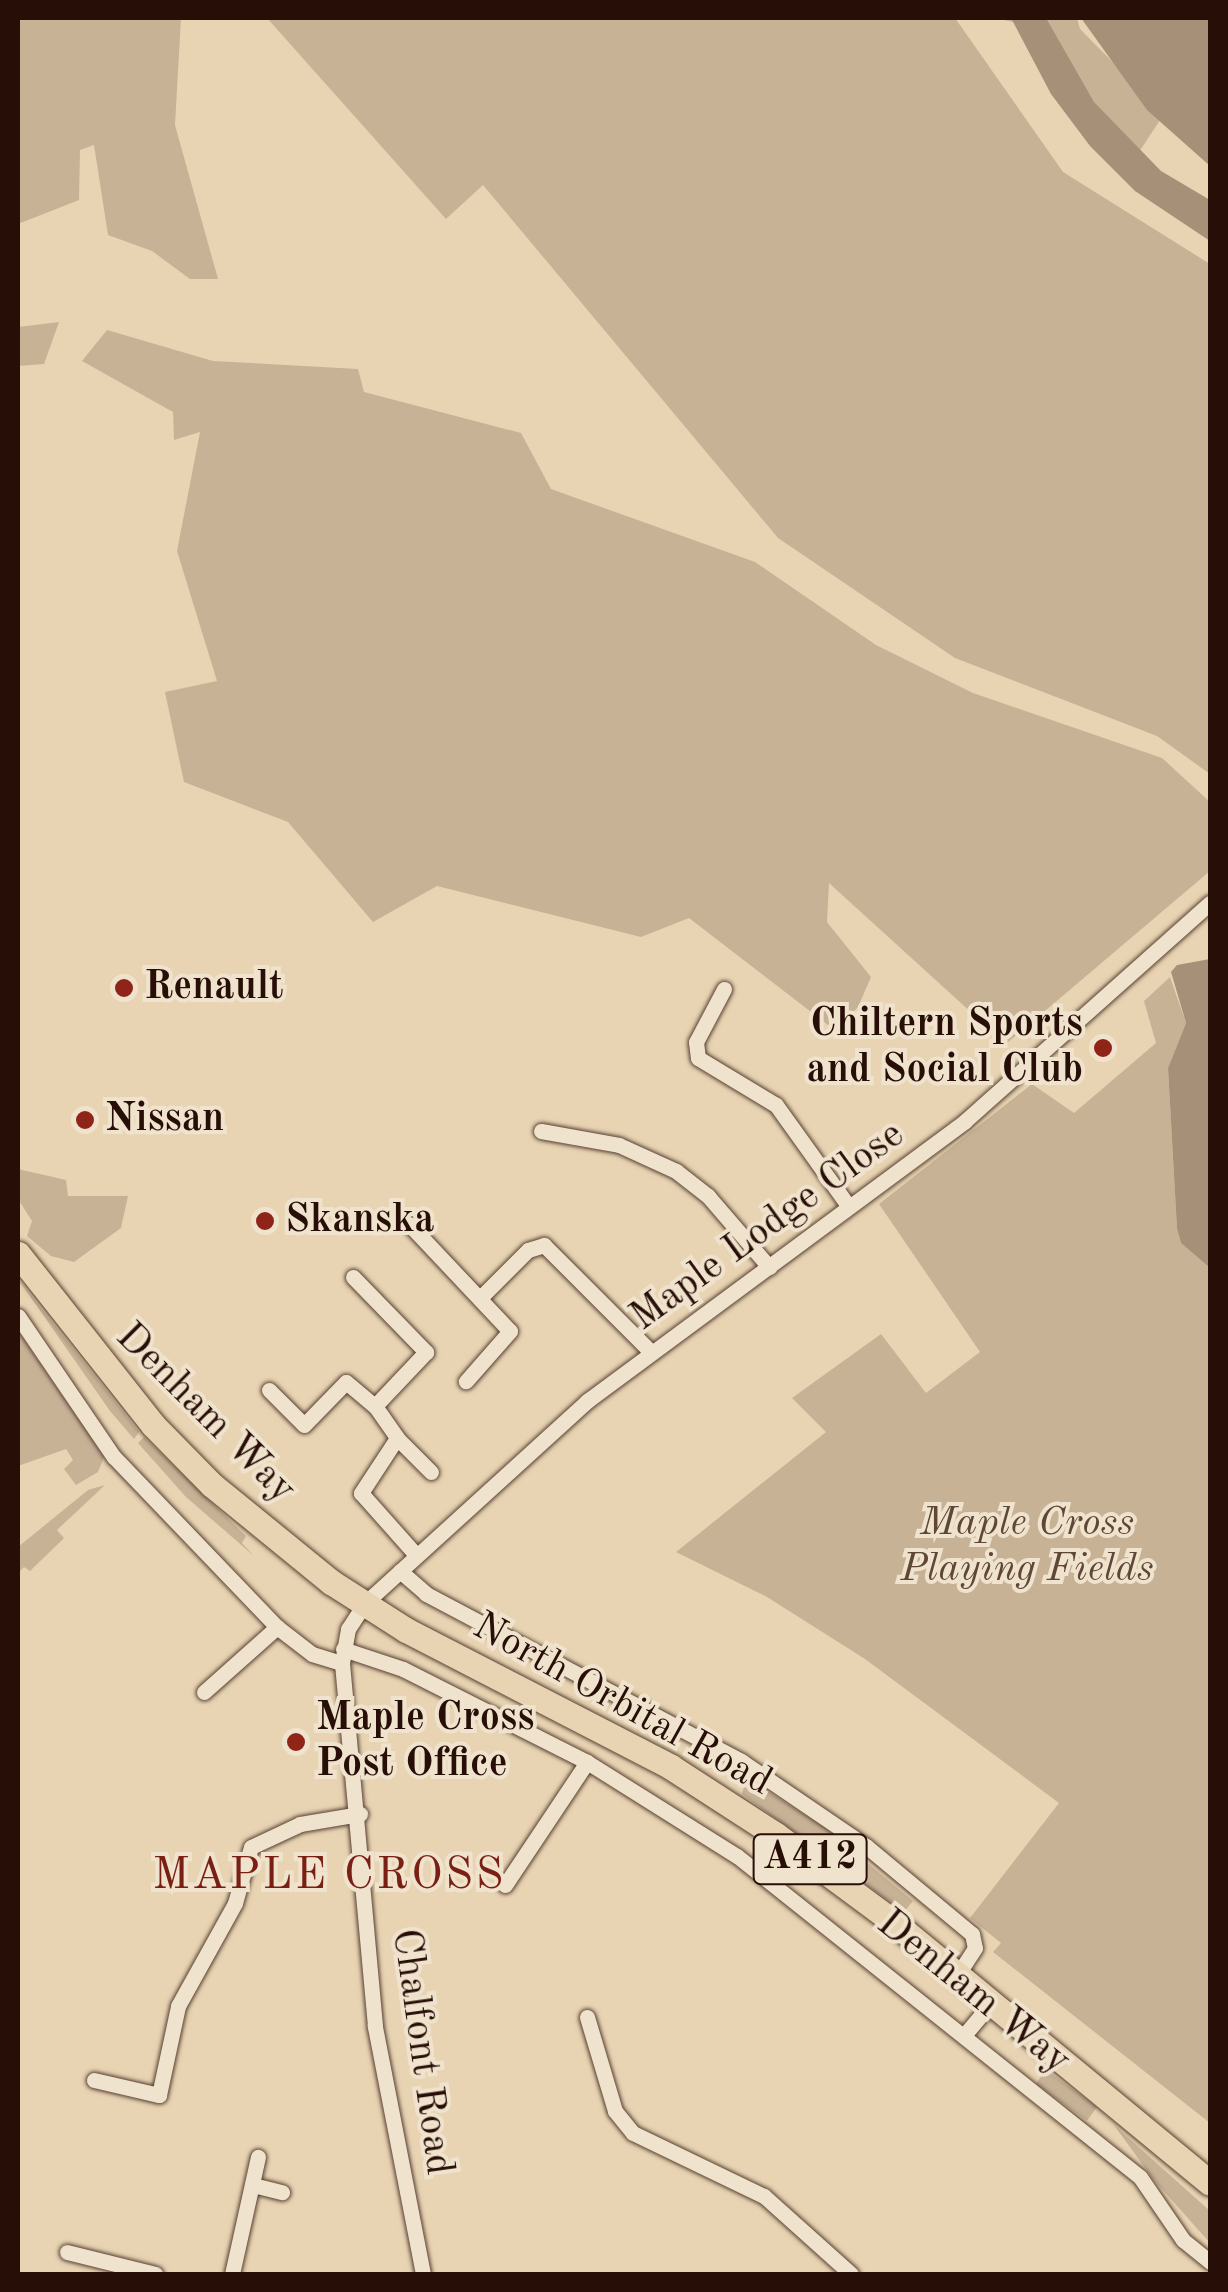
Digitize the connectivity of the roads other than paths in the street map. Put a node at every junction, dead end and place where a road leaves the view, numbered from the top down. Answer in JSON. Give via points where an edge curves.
{"nodes":[{"id":1,"x":1210,"y":902,"type":"edge"},
{"id":2,"x":724,"y":989,"type":"dead end"},
{"id":3,"x":541,"y":1131,"type":"dead end"},
{"id":4,"x":850,"y":1208,"type":"junction"},
{"id":5,"x":409,"y":1224,"type":"dead end"},
{"id":6,"x":18,"y":1254,"type":"edge"},
{"id":7,"x":769,"y":1267,"type":"junction"},
{"id":8,"x":353,"y":1277,"type":"dead end"},
{"id":9,"x":482,"y":1296,"type":"junction"},
{"id":10,"x":18,"y":1316,"type":"edge"},
{"id":11,"x":651,"y":1352,"type":"junction"},
{"id":12,"x":466,"y":1381,"type":"dead end"},
{"id":13,"x":270,"y":1390,"type":"dead end"},
{"id":14,"x":376,"y":1406,"type":"junction"},
{"id":15,"x":397,"y":1438,"type":"junction"},
{"id":16,"x":430,"y":1472,"type":"dead end"},
{"id":17,"x":416,"y":1555,"type":"junction"},
{"id":18,"x":400,"y":1571,"type":"junction"},
{"id":19,"x":364,"y":1604,"type":"junction"},
{"id":20,"x":277,"y":1627,"type":"junction"},
{"id":21,"x":342,"y":1656,"type":"junction"},
{"id":22,"x":204,"y":1692,"type":"dead end"},
{"id":23,"x":587,"y":1762,"type":"junction"},
{"id":24,"x":360,"y":1814,"type":"junction"},
{"id":25,"x":504,"y":1885,"type":"dead end"},
{"id":26,"x":958,"y":1974,"type":"junction"},
{"id":27,"x":991,"y":2003,"type":"junction"},
{"id":28,"x":587,"y":2017,"type":"dead end"},
{"id":29,"x":966,"y":2033,"type":"junction"},
{"id":30,"x":94,"y":2080,"type":"dead end"},
{"id":31,"x":258,"y":2157,"type":"dead end"},
{"id":32,"x":1210,"y":2182,"type":"edge"},
{"id":33,"x":253,"y":2186,"type":"junction"},
{"id":34,"x":282,"y":2192,"type":"dead end"},
{"id":35,"x":67,"y":2252,"type":"dead end"},
{"id":36,"x":1210,"y":2262,"type":"edge"},
{"id":37,"x":155,"y":2274,"type":"edge"},
{"id":38,"x":232,"y":2274,"type":"edge"},
{"id":39,"x":423,"y":2274,"type":"edge"},
{"id":40,"x":851,"y":2274,"type":"edge"}],
"edges":[{"from":1,"to":4,"type":"street","name":"Maple Lodge Close","via":[[966,1121]]},
{"from":2,"to":4,"type":"street","via":[[696,1042],[698,1058],[776,1104]]},
{"from":3,"to":7,"type":"street","via":[[619,1145],[676,1171],[708,1196]]},
{"from":4,"to":7,"type":"street","name":"Maple Lodge Close"},
{"from":5,"to":9,"type":"street"},
{"from":6,"to":19,"type":"main road","name":"Denham Way","number":"A412","via":[[108,1376],[188,1461]]},
{"from":7,"to":11,"type":"street","name":"Maple Lodge Close"},
{"from":8,"to":14,"type":"street","via":[[426,1352]]},
{"from":9,"to":11,"type":"street","via":[[528,1250],[544,1244]]},
{"from":9,"to":12,"type":"street","via":[[507,1323],[509,1338]]},
{"from":10,"to":20,"type":"street","name":"Denham Way","via":[[114,1457]]},
{"from":11,"to":17,"type":"street","name":"Maple Lodge Close"},
{"from":13,"to":14,"type":"street","via":[[304,1426],[346,1382]]},
{"from":14,"to":15,"type":"street"},
{"from":15,"to":16,"type":"street"},
{"from":15,"to":17,"type":"street","via":[[361,1492]]},
{"from":17,"to":18,"type":"street","name":"Maple Lodge Close"},
{"from":18,"to":19,"type":"street","name":"Maple Lodge Close"},
{"from":18,"to":26,"type":"street","name":"Denham Way","via":[[426,1594],[741,1761],[866,1846],[972,1934],[975,1948]]},
{"from":19,"to":21,"type":"street"},
{"from":19,"to":26,"type":"main road","name":"North Orbital Road","number":"A412","via":[[671,1768],[832,1874]]},
{"from":20,"to":21,"type":"street","name":"Denham Way","via":[[312,1654]]},
{"from":20,"to":22,"type":"street"},
{"from":21,"to":23,"type":"street","name":"Denham Way","via":[[403,1669]]},
{"from":21,"to":24,"type":"street","name":"Chalfont Road"},
{"from":23,"to":25,"type":"street"},
{"from":23,"to":29,"type":"street","name":"Denham Way","via":[[737,1856]]},
{"from":24,"to":30,"type":"street","via":[[300,1824],[250,1848],[235,1904],[178,2006],[159,2094]]},
{"from":24,"to":39,"type":"street","name":"Chalfont Road","via":[[376,2026]]},
{"from":26,"to":27,"type":"main road","name":"North Orbital Road","number":"A412"},
{"from":27,"to":29,"type":"street"},
{"from":27,"to":32,"type":"main road","name":"North Orbital Road","number":"A412"},
{"from":28,"to":40,"type":"street","via":[[615,2111],[632,2133],[764,2196]]},
{"from":29,"to":36,"type":"street","name":"Denham Way","via":[[1140,2177],[1183,2240]]},
{"from":31,"to":33,"type":"street"},
{"from":33,"to":34,"type":"street"},
{"from":33,"to":38,"type":"street"},
{"from":35,"to":37,"type":"street"}]}
